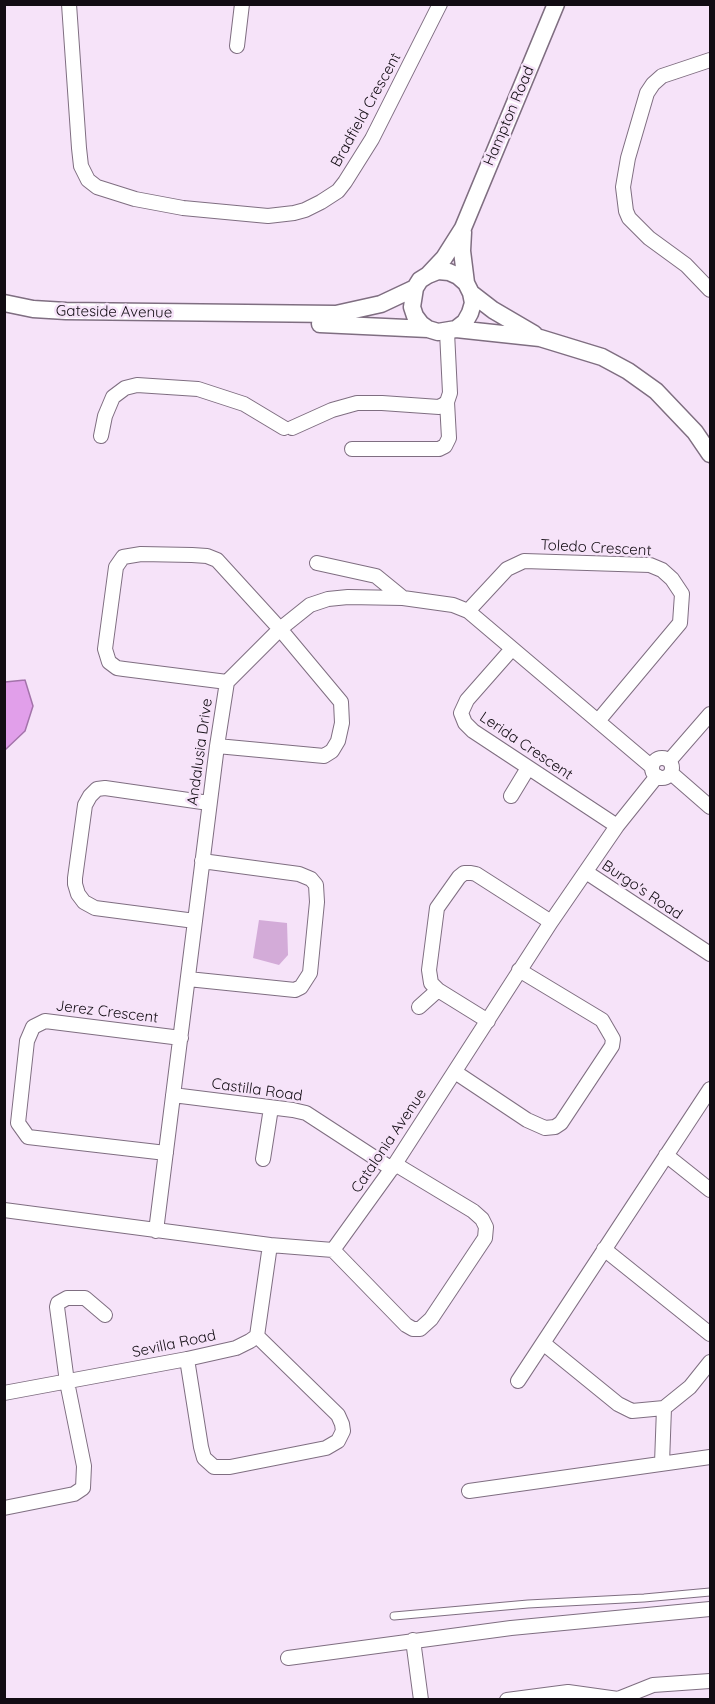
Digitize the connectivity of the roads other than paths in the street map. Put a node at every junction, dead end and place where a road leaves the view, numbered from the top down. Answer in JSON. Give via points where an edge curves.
{"nodes":[{"id":1,"x":69,"y":4,"type":"edge"},
{"id":2,"x":242,"y":4,"type":"edge"},
{"id":3,"x":440,"y":4,"type":"edge"},
{"id":4,"x":556,"y":4,"type":"edge"},
{"id":5,"x":237,"y":46,"type":"dead end"},
{"id":6,"x":711,"y":60,"type":"edge"},
{"id":7,"x":463,"y":228,"type":"junction"},
{"id":8,"x":428,"y":274,"type":"junction"},
{"id":9,"x":414,"y":288,"type":"junction"},
{"id":10,"x":469,"y":288,"type":"junction"},
{"id":11,"x":711,"y":290,"type":"edge"},
{"id":12,"x":4,"y":303,"type":"edge"},
{"id":13,"x":224,"y":314,"type":"junction"},
{"id":14,"x":428,"y":329,"type":"junction"},
{"id":15,"x":452,"y":330,"type":"junction"},
{"id":16,"x":540,"y":338,"type":"junction"},
{"id":17,"x":447,"y":402,"type":"junction"},
{"id":18,"x":101,"y":436,"type":"dead end"},
{"id":19,"x":352,"y":449,"type":"dead end"},
{"id":20,"x":711,"y":454,"type":"edge"},
{"id":21,"x":317,"y":563,"type":"dead end"},
{"id":22,"x":403,"y":598,"type":"junction"},
{"id":23,"x":468,"y":611,"type":"junction"},
{"id":24,"x":280,"y":629,"type":"junction"},
{"id":25,"x":511,"y":650,"type":"junction"},
{"id":26,"x":226,"y":682,"type":"junction"},
{"id":27,"x":711,"y":714,"type":"edge"},
{"id":28,"x":598,"y":721,"type":"junction"},
{"id":29,"x":216,"y":746,"type":"junction"},
{"id":30,"x":671,"y":767,"type":"junction"},
{"id":31,"x":528,"y":768,"type":"junction"},
{"id":32,"x":654,"y":771,"type":"junction"},
{"id":33,"x":511,"y":796,"type":"dead end"},
{"id":34,"x":210,"y":803,"type":"junction"},
{"id":35,"x":711,"y":807,"type":"edge"},
{"id":36,"x":617,"y":826,"type":"junction"},
{"id":37,"x":202,"y":861,"type":"junction"},
{"id":38,"x":586,"y":872,"type":"junction"},
{"id":39,"x":195,"y":921,"type":"junction"},
{"id":40,"x":551,"y":922,"type":"junction"},
{"id":41,"x":711,"y":954,"type":"edge"},
{"id":42,"x":519,"y":970,"type":"junction"},
{"id":43,"x":188,"y":979,"type":"junction"},
{"id":44,"x":438,"y":990,"type":"junction"},
{"id":45,"x":419,"y":1007,"type":"dead end"},
{"id":46,"x":488,"y":1021,"type":"junction"},
{"id":47,"x":181,"y":1038,"type":"junction"},
{"id":48,"x":455,"y":1072,"type":"junction"},
{"id":49,"x":711,"y":1089,"type":"edge"},
{"id":50,"x":173,"y":1095,"type":"junction"},
{"id":51,"x":271,"y":1108,"type":"junction"},
{"id":52,"x":166,"y":1153,"type":"junction"},
{"id":53,"x":666,"y":1155,"type":"junction"},
{"id":54,"x":263,"y":1159,"type":"dead end"},
{"id":55,"x":393,"y":1167,"type":"junction"},
{"id":56,"x":711,"y":1190,"type":"edge"},
{"id":57,"x":4,"y":1210,"type":"edge"},
{"id":58,"x":156,"y":1231,"type":"junction"},
{"id":59,"x":270,"y":1245,"type":"junction"},
{"id":60,"x":604,"y":1249,"type":"junction"},
{"id":61,"x":333,"y":1250,"type":"junction"},
{"id":62,"x":105,"y":1315,"type":"dead end"},
{"id":63,"x":711,"y":1334,"type":"edge"},
{"id":64,"x":257,"y":1336,"type":"junction"},
{"id":65,"x":543,"y":1343,"type":"junction"},
{"id":66,"x":187,"y":1359,"type":"junction"},
{"id":67,"x":711,"y":1362,"type":"edge"},
{"id":68,"x":518,"y":1381,"type":"dead end"},
{"id":69,"x":67,"y":1382,"type":"junction"},
{"id":70,"x":4,"y":1393,"type":"edge"},
{"id":71,"x":664,"y":1408,"type":"junction"},
{"id":72,"x":711,"y":1457,"type":"edge"},
{"id":73,"x":662,"y":1463,"type":"junction"},
{"id":74,"x":469,"y":1491,"type":"dead end"},
{"id":75,"x":4,"y":1508,"type":"edge"},
{"id":76,"x":711,"y":1592,"type":"edge"},
{"id":77,"x":711,"y":1610,"type":"edge"},
{"id":78,"x":394,"y":1616,"type":"dead end"},
{"id":79,"x":413,"y":1640,"type":"junction"},
{"id":80,"x":288,"y":1658,"type":"dead end"},
{"id":81,"x":711,"y":1681,"type":"edge"},
{"id":82,"x":516,"y":1699,"type":"edge"},
{"id":83,"x":618,"y":1699,"type":"edge"},
{"id":84,"x":421,"y":1700,"type":"edge"}],
"edges":[{"from":1,"to":3,"type":"street","name":"Bradfield Crescent","via":[[79,148],[88,180],[97,187],[164,205],[268,216],[305,210],[338,191],[372,139]]},
{"from":2,"to":5,"type":"street"},
{"from":4,"to":7,"type":"street","name":"Hampton Road"},
{"from":6,"to":11,"type":"street","via":[[662,76],[653,84],[628,158],[623,187],[629,218]]},
{"from":7,"to":8,"type":"street","name":"Hampton Road","via":[[444,258]]},
{"from":7,"to":10,"type":"street","name":"Hampton Road","via":[[462,251]]},
{"from":8,"to":9,"type":"street"},
{"from":8,"to":10,"type":"street","via":[[448,272]]},
{"from":9,"to":13,"type":"street","name":"Gateside Avenue","via":[[381,304],[351,312]]},
{"from":9,"to":14,"type":"street","via":[[415,316]]},
{"from":10,"to":15,"type":"street","via":[[470,313],[465,322]]},
{"from":10,"to":16,"type":"street","via":[[493,310]]},
{"from":12,"to":13,"type":"street","name":"Gateside Avenue","via":[[66,311]]},
{"from":13,"to":14,"type":"street","name":"Gateside Avenue","via":[[285,322]]},
{"from":14,"to":15,"type":"street"},
{"from":15,"to":16,"type":"street"},
{"from":15,"to":17,"type":"street"},
{"from":16,"to":20,"type":"street","via":[[592,353],[628,370],[680,414]]},
{"from":17,"to":18,"type":"street","via":[[439,407],[357,403],[288,428],[244,404],[198,389],[137,386],[125,388],[113,397]]},
{"from":17,"to":19,"type":"street","via":[[449,438],[439,449]]},
{"from":21,"to":22,"type":"street","via":[[376,576]]},
{"from":22,"to":23,"type":"street","name":"Andalusia Drive"},
{"from":22,"to":24,"type":"street","name":"Andalusia Drive","via":[[328,599],[310,605]]},
{"from":23,"to":25,"type":"street","name":"Andalusia Drive"},
{"from":23,"to":28,"type":"street","name":"Toledo Crescent","via":[[507,569],[524,561],[650,565],[662,570],[682,594],[680,623]]},
{"from":24,"to":26,"type":"street","name":"Andalusia Drive"},
{"from":24,"to":26,"type":"street","via":[[217,560],[192,555],[123,557],[116,567],[105,649],[109,662],[117,668]]},
{"from":24,"to":29,"type":"street","via":[[339,697],[342,723],[334,748],[318,757]]},
{"from":25,"to":28,"type":"street","name":"Andalusia Drive"},
{"from":25,"to":31,"type":"street","name":"Lerida Crescent","via":[[467,700],[461,718],[473,731]]},
{"from":26,"to":29,"type":"street","name":"Andalusia Drive"},
{"from":27,"to":30,"type":"street"},
{"from":28,"to":32,"type":"street","name":"Andalusia Drive"},
{"from":29,"to":34,"type":"street","name":"Andalusia Drive"},
{"from":30,"to":32,"type":"street","via":[[661,757],[654,762]]},
{"from":30,"to":35,"type":"street"},
{"from":31,"to":33,"type":"street"},
{"from":31,"to":36,"type":"street","name":"Lerida Crescent"},
{"from":32,"to":36,"type":"street","name":"Catalonia Avenue"},
{"from":34,"to":37,"type":"street","name":"Andalusia Drive"},
{"from":34,"to":39,"type":"street","via":[[97,789],[86,805],[75,878],[78,894],[94,908]]},
{"from":36,"to":38,"type":"street","name":"Catalonia Avenue"},
{"from":37,"to":39,"type":"street","name":"Andalusia Drive"},
{"from":37,"to":43,"type":"street","via":[[311,879],[316,885],[317,902],[310,973],[295,990]]},
{"from":38,"to":40,"type":"street","name":"Catalonia Avenue"},
{"from":38,"to":41,"type":"street","name":"Burgo's Road"},
{"from":39,"to":43,"type":"street","name":"Andalusia Drive"},
{"from":40,"to":42,"type":"street","name":"Catalonia Avenue"},
{"from":40,"to":44,"type":"street","via":[[476,874],[459,876],[435,913],[429,976]]},
{"from":42,"to":46,"type":"street","name":"Catalonia Avenue"},
{"from":42,"to":48,"type":"street","via":[[602,1020],[613,1039],[612,1046],[555,1127],[545,1128],[527,1120]]},
{"from":43,"to":47,"type":"street","name":"Andalusia Drive"},
{"from":44,"to":45,"type":"street"},
{"from":44,"to":46,"type":"street"},
{"from":46,"to":48,"type":"street","name":"Catalonia Avenue"},
{"from":47,"to":50,"type":"street","name":"Andalusia Drive"},
{"from":47,"to":52,"type":"street","name":"Jerez Crescent","via":[[45,1021],[33,1027],[27,1041],[18,1123],[28,1137]]},
{"from":48,"to":55,"type":"street","name":"Catalonia Avenue"},
{"from":49,"to":53,"type":"street"},
{"from":50,"to":51,"type":"street","name":"Castilla Road"},
{"from":50,"to":52,"type":"street","name":"Andalusia Drive"},
{"from":51,"to":54,"type":"street"},
{"from":51,"to":55,"type":"street","name":"Castilla Road","via":[[313,1117]]},
{"from":52,"to":58,"type":"street","name":"Andalusia Drive"},
{"from":53,"to":56,"type":"street"},
{"from":53,"to":60,"type":"street"},
{"from":55,"to":61,"type":"street","name":"Catalonia Avenue"},
{"from":55,"to":61,"type":"street","name":"Castilla Road","via":[[473,1211],[486,1227],[485,1238],[428,1324],[420,1329],[406,1325]]},
{"from":57,"to":58,"type":"street"},
{"from":58,"to":59,"type":"street"},
{"from":59,"to":61,"type":"street"},
{"from":59,"to":64,"type":"street"},
{"from":60,"to":63,"type":"street"},
{"from":60,"to":65,"type":"street"},
{"from":62,"to":69,"type":"street","via":[[85,1298],[68,1298],[58,1303]]},
{"from":64,"to":66,"type":"street","name":"Sevilla Road","via":[[236,1348]]},
{"from":64,"to":66,"type":"street","via":[[338,1415],[343,1431],[338,1442],[326,1448],[214,1467],[204,1458],[201,1447]]},
{"from":65,"to":68,"type":"street"},
{"from":65,"to":71,"type":"street","via":[[624,1408]]},
{"from":66,"to":69,"type":"street","name":"Sevilla Road"},
{"from":67,"to":71,"type":"street","via":[[690,1387]]},
{"from":69,"to":70,"type":"street","name":"Sevilla Road"},
{"from":69,"to":75,"type":"street","via":[[84,1466],[83,1488],[74,1494]]},
{"from":71,"to":73,"type":"street"},
{"from":72,"to":73,"type":"street"},
{"from":73,"to":74,"type":"street"},
{"from":76,"to":78,"type":"lane"},
{"from":77,"to":79,"type":"street"},
{"from":79,"to":80,"type":"street"},
{"from":79,"to":84,"type":"street"},
{"from":81,"to":83,"type":"street","via":[[653,1685]]},
{"from":82,"to":83,"type":"street","via":[[568,1692]]}]}
